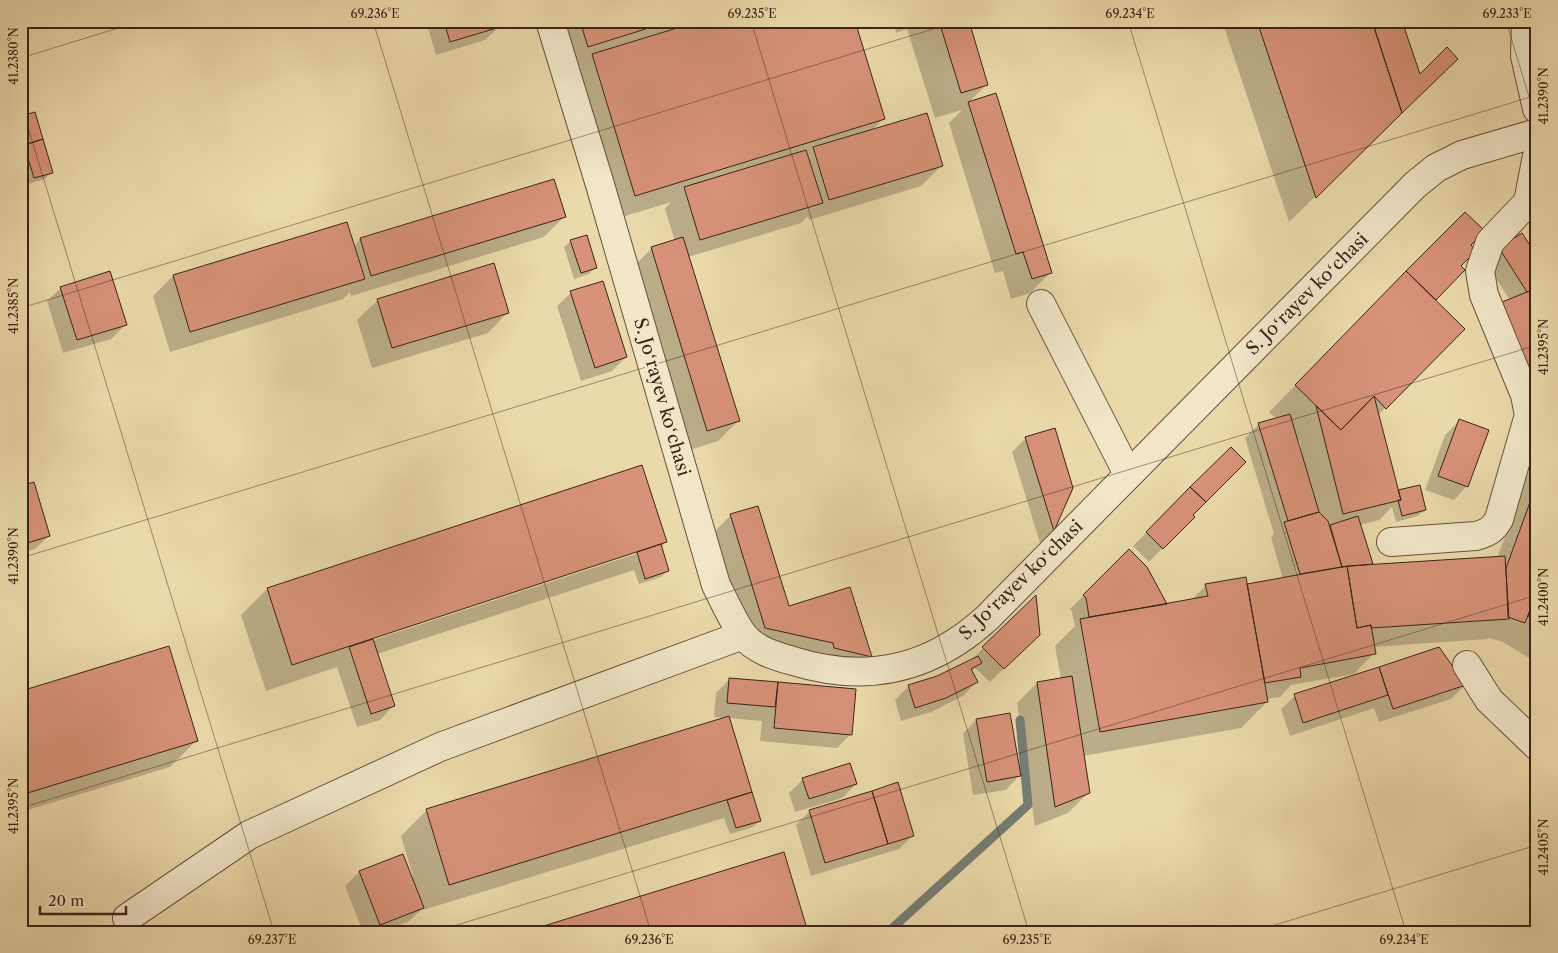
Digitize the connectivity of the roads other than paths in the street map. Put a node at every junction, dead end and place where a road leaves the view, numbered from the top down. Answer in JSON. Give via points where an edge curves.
{"nodes":[{"id":1,"x":550,"y":21,"type":"edge"},
{"id":2,"x":1526,"y":21,"type":"edge"},
{"id":3,"x":1537,"y":109,"type":"edge"},
{"id":4,"x":1537,"y":133,"type":"edge"},
{"id":5,"x":1537,"y":156,"type":"edge"},
{"id":6,"x":1532,"y":209,"type":"edge"},
{"id":7,"x":1041,"y":304,"type":"dead end"},
{"id":8,"x":1128,"y":474,"type":"junction"},
{"id":9,"x":1391,"y":542,"type":"dead end"},
{"id":10,"x":743,"y":635,"type":"junction"},
{"id":11,"x":1467,"y":665,"type":"dead end"},
{"id":12,"x":1537,"y":746,"type":"edge"},
{"id":13,"x":127,"y":918,"type":"dead end"}],
"edges":[{"from":1,"to":10,"type":"street","name":"S. Joʻrayev koʻchasi","via":[[716,585]]},
{"from":2,"to":3,"type":"street","via":[[1526,56]]},
{"from":4,"to":8,"type":"street","name":"S. Joʻrayev koʻchasi","via":[[1462,155],[1436,168]]},
{"from":5,"to":6,"type":"street"},
{"from":6,"to":9,"type":"street","via":[[1490,242],[1480,271],[1484,295],[1525,395],[1529,415],[1499,519],[1488,532],[1476,536]]},
{"from":7,"to":8,"type":"street"},
{"from":8,"to":10,"type":"street","name":"S. Joʻrayev koʻchasi","via":[[987,618],[948,648],[918,662],[887,670],[857,672],[804,665],[760,649]]},
{"from":10,"to":13,"type":"street","via":[[440,747],[249,835]]},
{"from":11,"to":12,"type":"street","via":[[1489,700]]}]}
